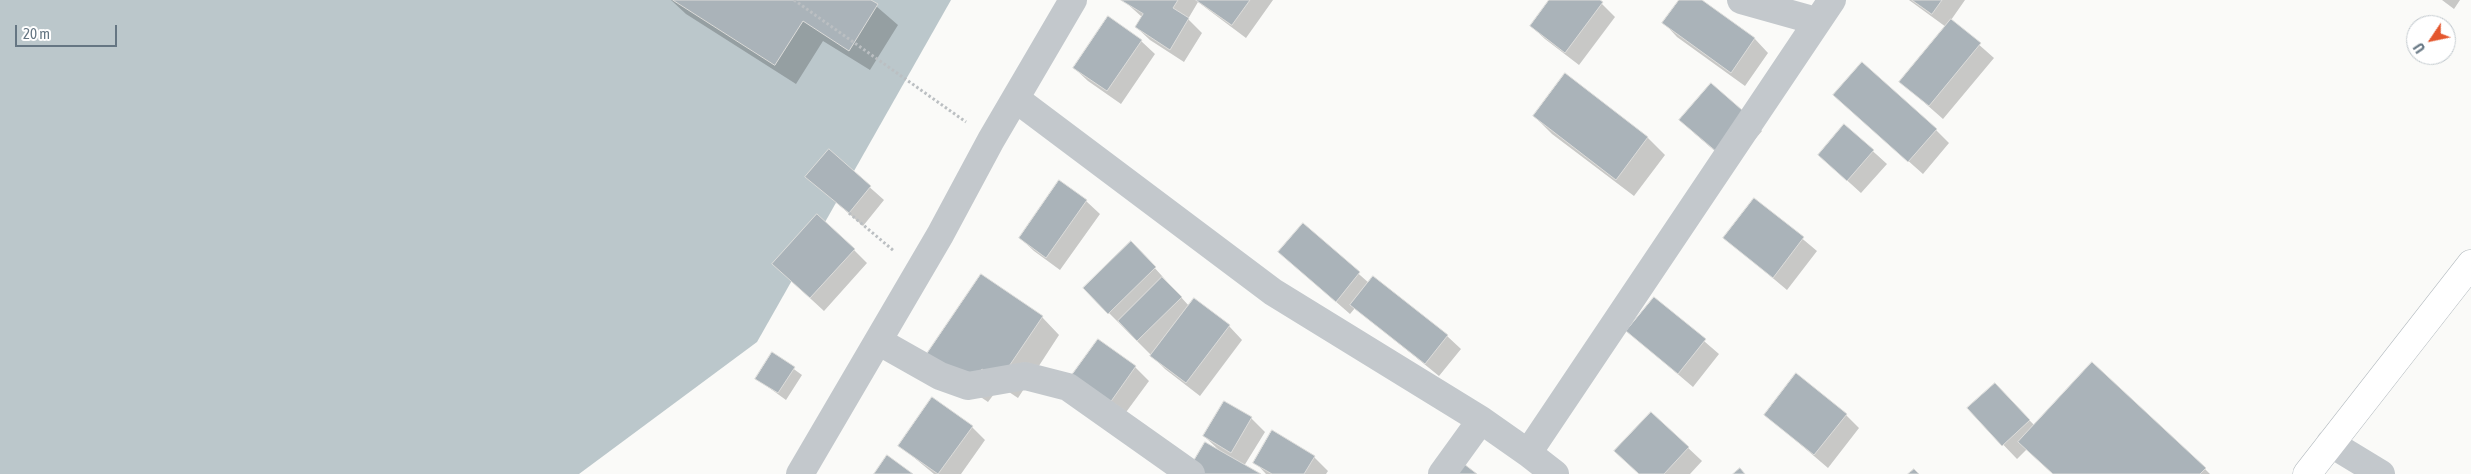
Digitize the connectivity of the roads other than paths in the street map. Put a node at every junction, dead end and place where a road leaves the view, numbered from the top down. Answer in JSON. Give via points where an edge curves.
{"nodes":[{"id":1,"x":1073,"y":0,"type":"edge"},
{"id":2,"x":1740,"y":0,"type":"edge"},
{"id":3,"x":1824,"y":11,"type":"edge"},
{"id":4,"x":1016,"y":99,"type":"junction"},
{"id":5,"x":2471,"y":264,"type":"edge"},
{"id":6,"x":878,"y":341,"type":"junction"},
{"id":7,"x":1481,"y":420,"type":"junction"},
{"id":8,"x":2330,"y":443,"type":"junction"},
{"id":9,"x":1528,"y":453,"type":"junction"},
{"id":10,"x":800,"y":474,"type":"edge"},
{"id":11,"x":1191,"y":474,"type":"edge"},
{"id":12,"x":1442,"y":474,"type":"edge"},
{"id":13,"x":1555,"y":474,"type":"edge"},
{"id":14,"x":2307,"y":474,"type":"edge"},
{"id":15,"x":2380,"y":474,"type":"edge"}],
"edges":[{"from":1,"to":4,"type":"street"},
{"from":2,"to":3,"type":"street"},
{"from":3,"to":9,"type":"street"},
{"from":4,"to":6,"type":"street"},
{"from":4,"to":7,"type":"street","via":[[1273,292]]},
{"from":5,"to":8,"type":"street"},
{"from":6,"to":10,"type":"street"},
{"from":6,"to":11,"type":"street","via":[[940,376],[968,386],[1025,376],[1068,387]]},
{"from":7,"to":9,"type":"street"},
{"from":7,"to":12,"type":"street"},
{"from":8,"to":14,"type":"street"},
{"from":8,"to":15,"type":"street"},
{"from":9,"to":13,"type":"street"}]}
